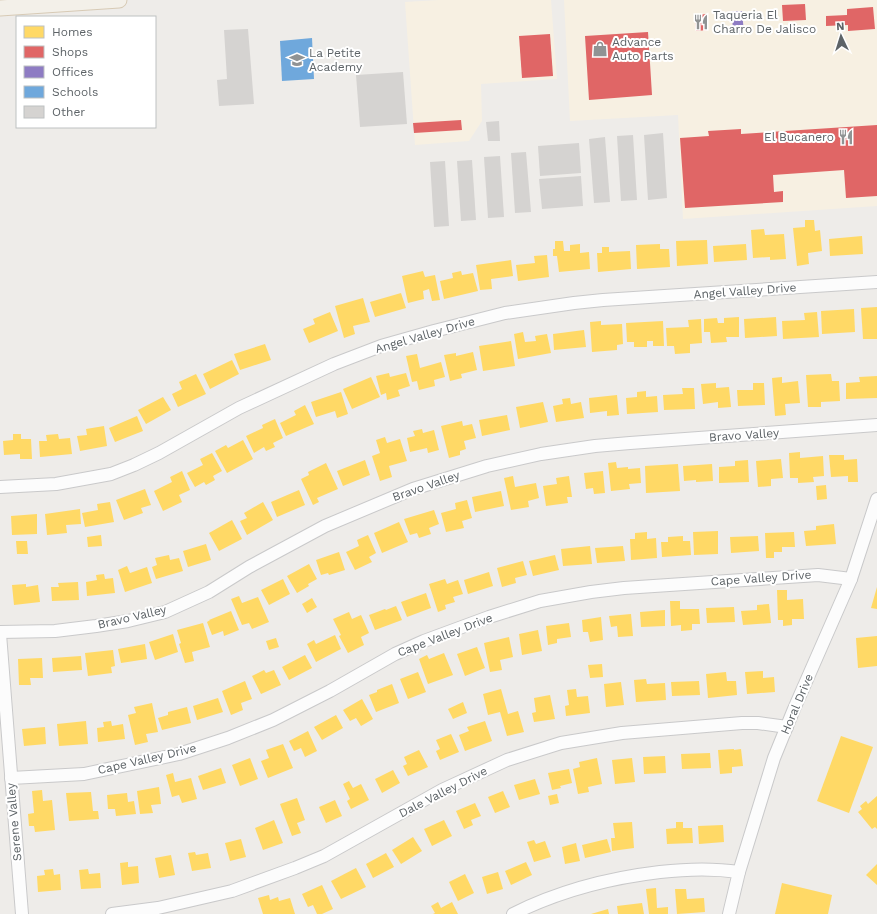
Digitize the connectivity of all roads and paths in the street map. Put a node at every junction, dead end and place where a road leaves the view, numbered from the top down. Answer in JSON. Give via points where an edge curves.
{"nodes":[{"id":1,"x":119,"y":0,"type":"edge"},
{"id":2,"x":0,"y":8,"type":"edge"},
{"id":3,"x":877,"y":282,"type":"edge"},
{"id":4,"x":877,"y":426,"type":"edge"},
{"id":5,"x":0,"y":487,"type":"edge"},
{"id":6,"x":877,"y":499,"type":"edge"},
{"id":7,"x":851,"y":579,"type":"junction"},
{"id":8,"x":0,"y":633,"type":"edge"},
{"id":9,"x":787,"y":727,"type":"junction"},
{"id":10,"x":11,"y":778,"type":"junction"},
{"id":11,"x":739,"y":872,"type":"junction"},
{"id":12,"x":22,"y":914,"type":"edge"},
{"id":13,"x":112,"y":914,"type":"edge"},
{"id":14,"x":513,"y":914,"type":"edge"},
{"id":15,"x":729,"y":914,"type":"edge"}],
"edges":[{"from":1,"to":2,"type":"main road"},
{"from":3,"to":5,"type":"street","name":"Angel Valley Drive","via":[[602,300],[505,313],[381,346],[334,364],[239,408],[158,453],[111,474],[56,484]]},
{"from":4,"to":8,"type":"street","name":"Bravo Valley","via":[[595,446],[487,466],[413,489],[325,526],[209,592],[165,612],[96,626],[55,631]]},
{"from":6,"to":7,"type":"street","name":"Horal Drive"},
{"from":7,"to":9,"type":"street","name":"Horal Drive"},
{"from":7,"to":10,"type":"street","name":"Cape Valley Drive","via":[[818,574],[624,588],[540,601],[424,641],[273,720],[228,738],[179,754],[84,774]]},
{"from":8,"to":10,"type":"street","name":"Serene Valley"},
{"from":9,"to":11,"type":"street","name":"Horal Drive","via":[[774,758]]},
{"from":9,"to":13,"type":"street","name":"Dale Valley Drive","via":[[742,723],[622,733],[561,743],[506,760],[449,787],[324,856],[295,868],[232,891],[158,908]]},
{"from":10,"to":12,"type":"street","name":"Serene Valley"},
{"from":11,"to":14,"type":"street","via":[[687,869],[636,875],[570,890]]},
{"from":11,"to":15,"type":"street","name":"Horal Drive"}]}
